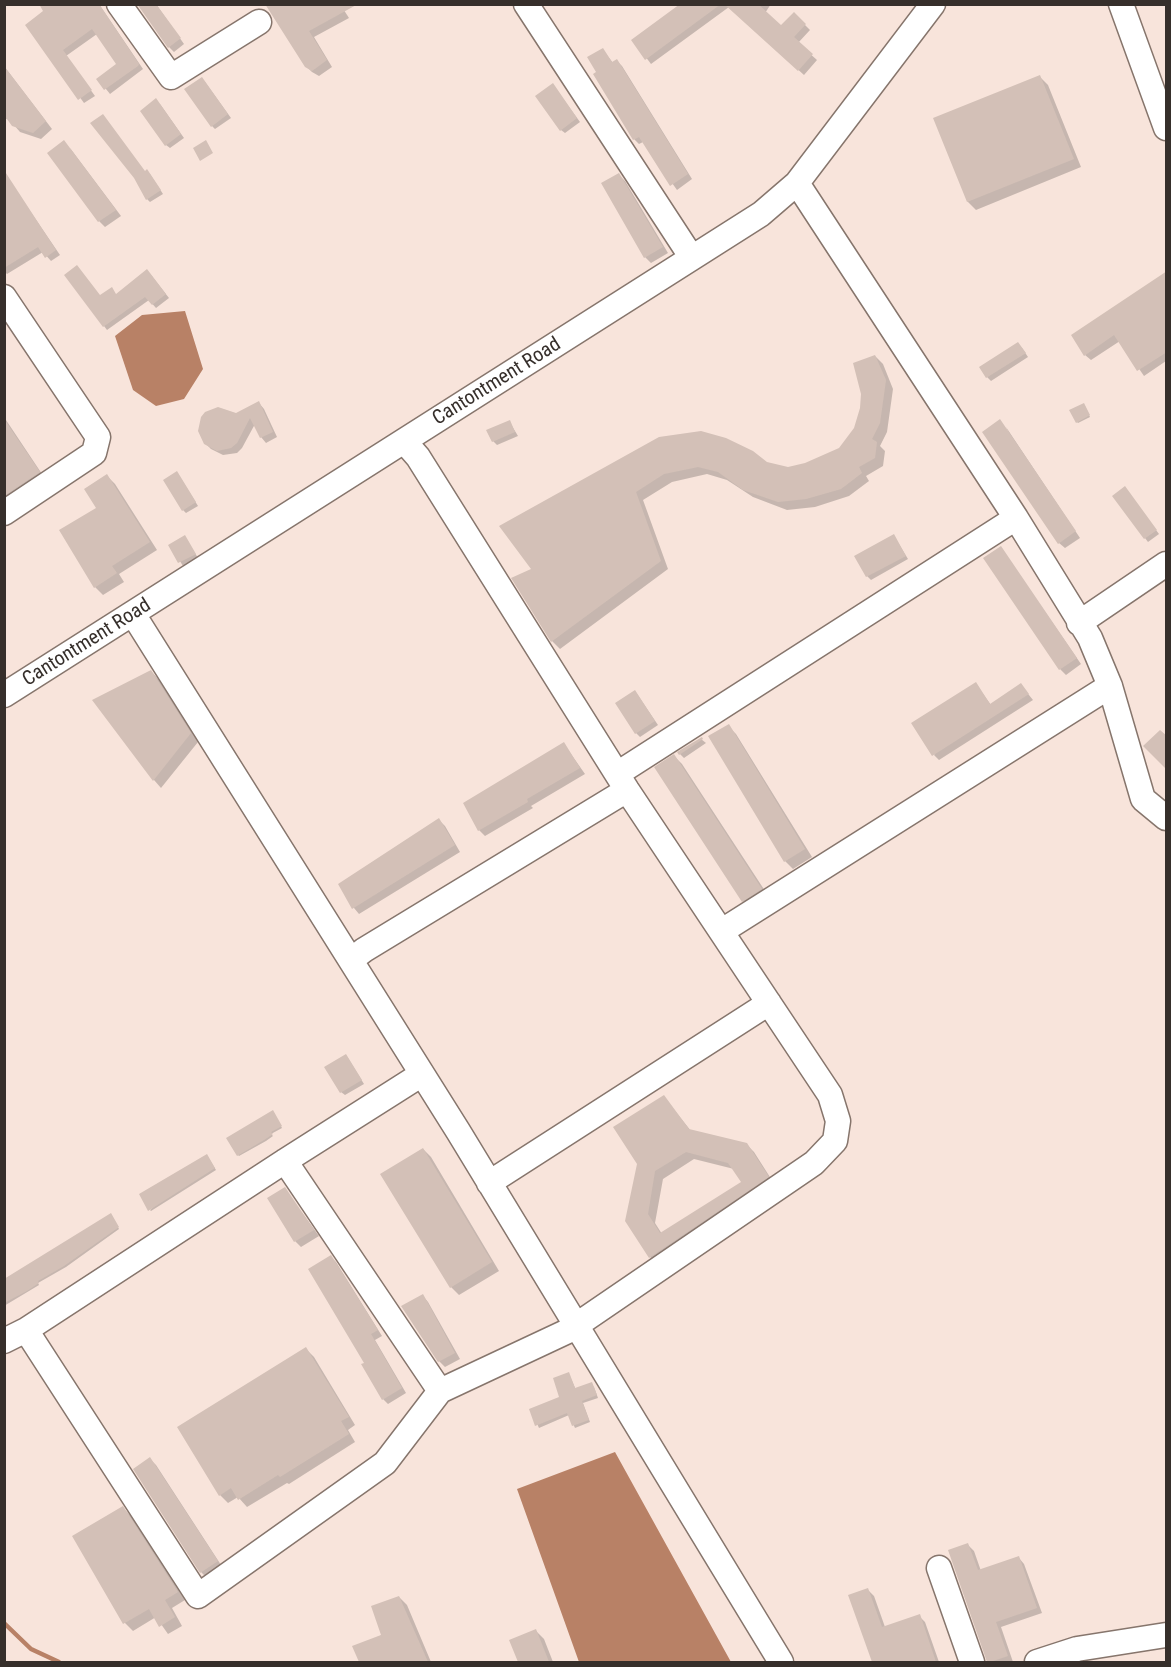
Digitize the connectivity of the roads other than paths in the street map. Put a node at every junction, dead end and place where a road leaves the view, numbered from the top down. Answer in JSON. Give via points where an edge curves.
{"nodes":[{"id":1,"x":120,"y":4,"type":"edge"},
{"id":2,"x":526,"y":4,"type":"edge"},
{"id":3,"x":933,"y":4,"type":"edge"},
{"id":4,"x":1121,"y":4,"type":"edge"},
{"id":5,"x":259,"y":22,"type":"dead end"},
{"id":6,"x":1167,"y":128,"type":"edge"},
{"id":7,"x":797,"y":183,"type":"junction"},
{"id":8,"x":692,"y":258,"type":"junction"},
{"id":9,"x":4,"y":297,"type":"edge"},
{"id":10,"x":404,"y":441,"type":"junction"},
{"id":11,"x":4,"y":513,"type":"edge"},
{"id":12,"x":1016,"y":518,"type":"junction"},
{"id":13,"x":1167,"y":564,"type":"edge"},
{"id":14,"x":133,"y":614,"type":"junction"},
{"id":15,"x":1079,"y":623,"type":"junction"},
{"id":16,"x":1110,"y":686,"type":"junction"},
{"id":17,"x":7,"y":687,"type":"edge"},
{"id":18,"x":622,"y":782,"type":"junction"},
{"id":19,"x":1167,"y":818,"type":"edge"},
{"id":20,"x":722,"y":931,"type":"junction"},
{"id":21,"x":351,"y":960,"type":"junction"},
{"id":22,"x":769,"y":1003,"type":"junction"},
{"id":23,"x":422,"y":1074,"type":"junction"},
{"id":24,"x":285,"y":1161,"type":"junction"},
{"id":25,"x":489,"y":1183,"type":"junction"},
{"id":26,"x":575,"y":1325,"type":"junction"},
{"id":27,"x":26,"y":1330,"type":"junction"},
{"id":28,"x":4,"y":1341,"type":"edge"},
{"id":29,"x":440,"y":1390,"type":"junction"},
{"id":30,"x":939,"y":1568,"type":"dead end"},
{"id":31,"x":1167,"y":1635,"type":"edge"},
{"id":32,"x":781,"y":1662,"type":"edge"},
{"id":33,"x":972,"y":1662,"type":"edge"},
{"id":34,"x":1036,"y":1662,"type":"edge"}],
"edges":[{"from":1,"to":5,"type":"street","via":[[171,77]]},
{"from":2,"to":8,"type":"street"},
{"from":3,"to":7,"type":"street","name":"Cantontment Road"},
{"from":4,"to":6,"type":"street"},
{"from":7,"to":8,"type":"street","name":"Cantontment Road","via":[[761,214]]},
{"from":7,"to":12,"type":"street"},
{"from":8,"to":10,"type":"street","name":"Cantontment Road"},
{"from":9,"to":11,"type":"street","via":[[98,437],[94,453]]},
{"from":10,"to":14,"type":"street","name":"Cantontment Road"},
{"from":10,"to":18,"type":"street"},
{"from":12,"to":15,"type":"street"},
{"from":12,"to":18,"type":"street"},
{"from":13,"to":15,"type":"street"},
{"from":14,"to":17,"type":"street","name":"Cantontment Road"},
{"from":14,"to":21,"type":"street"},
{"from":15,"to":16,"type":"street","via":[[1090,638]]},
{"from":16,"to":19,"type":"street","via":[[1143,799]]},
{"from":16,"to":20,"type":"street"},
{"from":18,"to":20,"type":"street"},
{"from":18,"to":21,"type":"street"},
{"from":20,"to":22,"type":"street"},
{"from":21,"to":23,"type":"street"},
{"from":22,"to":25,"type":"street"},
{"from":22,"to":26,"type":"street","via":[[830,1095],[838,1121],[835,1141],[814,1163]]},
{"from":23,"to":24,"type":"street"},
{"from":23,"to":25,"type":"street"},
{"from":24,"to":27,"type":"street"},
{"from":24,"to":29,"type":"street"},
{"from":25,"to":26,"type":"street"},
{"from":26,"to":29,"type":"street"},
{"from":26,"to":32,"type":"street"},
{"from":27,"to":28,"type":"street"},
{"from":27,"to":29,"type":"street","via":[[198,1596],[385,1462]]},
{"from":30,"to":33,"type":"street"},
{"from":31,"to":34,"type":"street","via":[[1077,1649]]}]}
